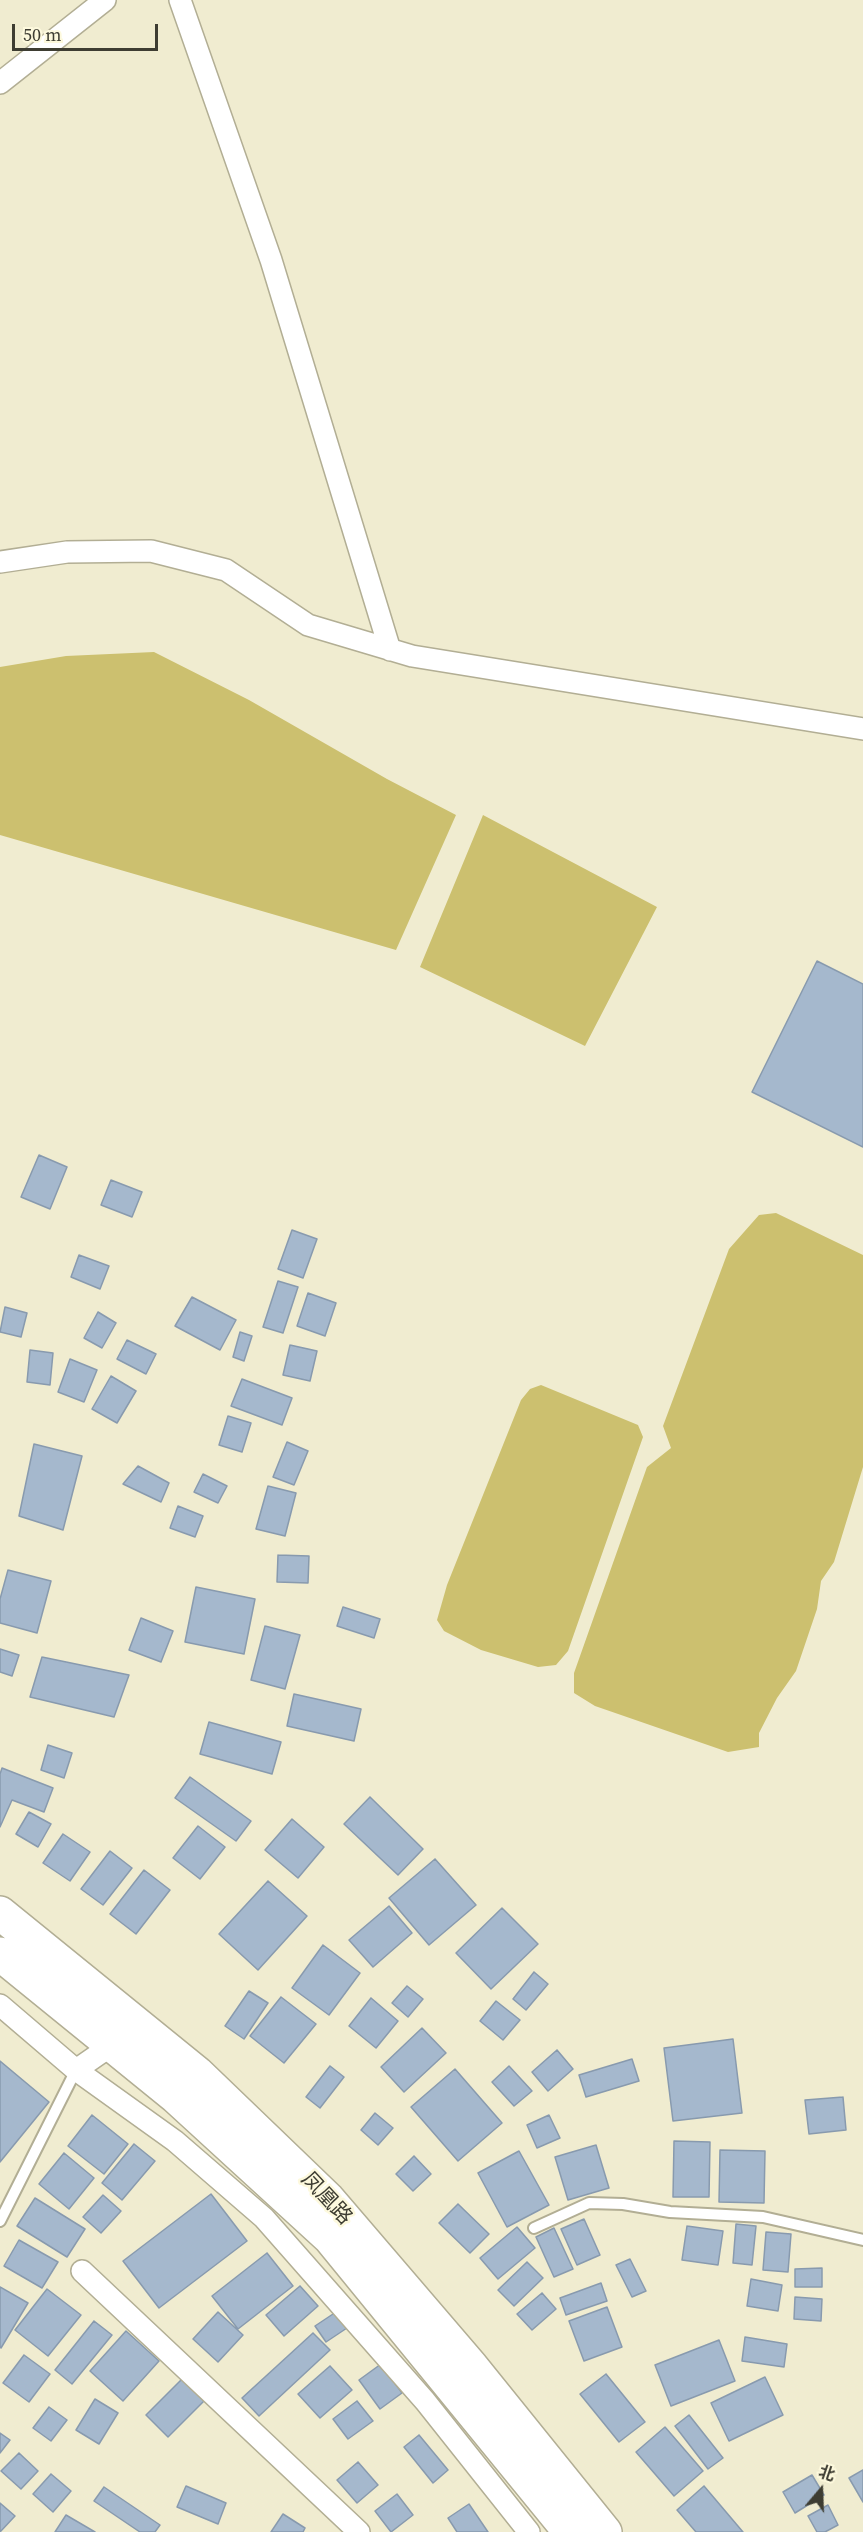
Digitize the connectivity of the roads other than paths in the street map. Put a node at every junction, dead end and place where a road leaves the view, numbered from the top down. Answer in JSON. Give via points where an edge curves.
{"nodes":[{"id":1,"x":105,"y":0,"type":"edge"},
{"id":2,"x":180,"y":0,"type":"edge"},
{"id":3,"x":0,"y":83,"type":"edge"},
{"id":4,"x":0,"y":562,"type":"edge"},
{"id":5,"x":390,"y":650,"type":"junction"},
{"id":6,"x":863,"y":729,"type":"edge"},
{"id":7,"x":0,"y":1913,"type":"edge"},
{"id":8,"x":0,"y":1954,"type":"edge"},
{"id":9,"x":0,"y":2005,"type":"edge"},
{"id":10,"x":112,"y":2045,"type":"junction"},
{"id":11,"x":76,"y":2070,"type":"junction"},
{"id":12,"x":0,"y":2221,"type":"edge"},
{"id":13,"x":534,"y":2228,"type":"dead end"},
{"id":14,"x":863,"y":2240,"type":"edge"},
{"id":15,"x":82,"y":2271,"type":"dead end"},
{"id":16,"x":359,"y":2532,"type":"edge"},
{"id":17,"x":529,"y":2532,"type":"edge"},
{"id":18,"x":570,"y":2532,"type":"edge"},
{"id":19,"x":605,"y":2532,"type":"edge"}],
"edges":[{"from":1,"to":3,"type":"street"},
{"from":2,"to":5,"type":"street","via":[[271,260]]},
{"from":4,"to":5,"type":"street","via":[[67,552],[151,551],[226,570],[308,626]]},
{"from":5,"to":6,"type":"street"},
{"from":7,"to":19,"type":"highway","name":"凤凰路","via":[[197,2073],[328,2199],[472,2367]]},
{"from":8,"to":10,"type":"highway","name":"凤凰路"},
{"from":9,"to":11,"type":"street"},
{"from":10,"to":11,"type":"street"},
{"from":10,"to":18,"type":"highway","name":"凤凰路","via":[[176,2097],[330,2238]]},
{"from":11,"to":12,"type":"lane"},
{"from":11,"to":17,"type":"street","via":[[175,2140],[264,2218],[425,2400]]},
{"from":13,"to":14,"type":"lane","via":[[590,2203],[623,2204],[670,2212],[764,2217]]},
{"from":15,"to":16,"type":"street"}]}
